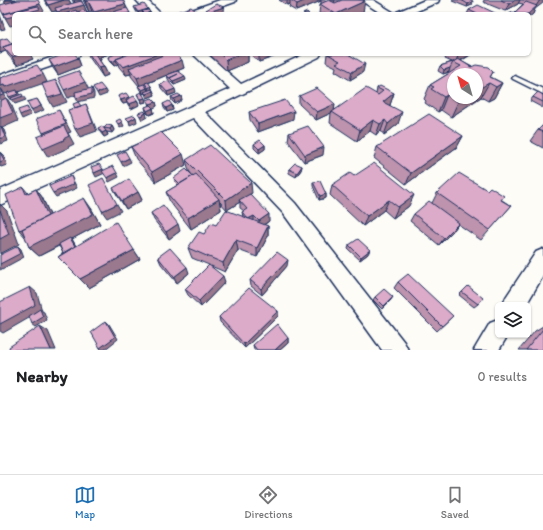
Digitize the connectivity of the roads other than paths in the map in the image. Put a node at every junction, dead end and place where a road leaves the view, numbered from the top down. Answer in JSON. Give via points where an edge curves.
{"nodes":[{"id":1,"x":10,"y":0,"type":"edge"},
{"id":2,"x":141,"y":0,"type":"edge"},
{"id":3,"x":231,"y":0,"type":"edge"},
{"id":4,"x":365,"y":0,"type":"edge"},
{"id":5,"x":434,"y":0,"type":"edge"},
{"id":6,"x":0,"y":3,"type":"edge"},
{"id":7,"x":153,"y":12,"type":"edge"},
{"id":8,"x":196,"y":12,"type":"edge"},
{"id":9,"x":386,"y":12,"type":"edge"},
{"id":10,"x":406,"y":12,"type":"edge"},
{"id":11,"x":68,"y":56,"type":"edge"},
{"id":12,"x":201,"y":56,"type":"edge"},
{"id":13,"x":311,"y":56,"type":"edge"},
{"id":14,"x":515,"y":78,"type":"dead end"},
{"id":15,"x":0,"y":80,"type":"edge"},
{"id":16,"x":239,"y":90,"type":"junction"},
{"id":17,"x":543,"y":92,"type":"edge"},
{"id":18,"x":195,"y":111,"type":"junction"},
{"id":19,"x":0,"y":198,"type":"edge"},
{"id":20,"x":543,"y":258,"type":"edge"},
{"id":21,"x":516,"y":302,"type":"edge"},
{"id":22,"x":495,"y":336,"type":"edge"},
{"id":23,"x":396,"y":350,"type":"edge"},
{"id":24,"x":486,"y":350,"type":"edge"}],
"edges":[{"from":1,"to":6,"type":"street"},
{"from":2,"to":7,"type":"street"},
{"from":3,"to":8,"type":"street"},
{"from":4,"to":9,"type":"street"},
{"from":5,"to":10,"type":"street"},
{"from":11,"to":15,"type":"street"},
{"from":12,"to":16,"type":"street"},
{"from":13,"to":16,"type":"street"},
{"from":14,"to":17,"type":"lane"},
{"from":16,"to":18,"type":"street"},
{"from":18,"to":19,"type":"street"},
{"from":18,"to":23,"type":"street","via":[[289,208]]},
{"from":20,"to":21,"type":"street"},
{"from":22,"to":24,"type":"street"}]}
